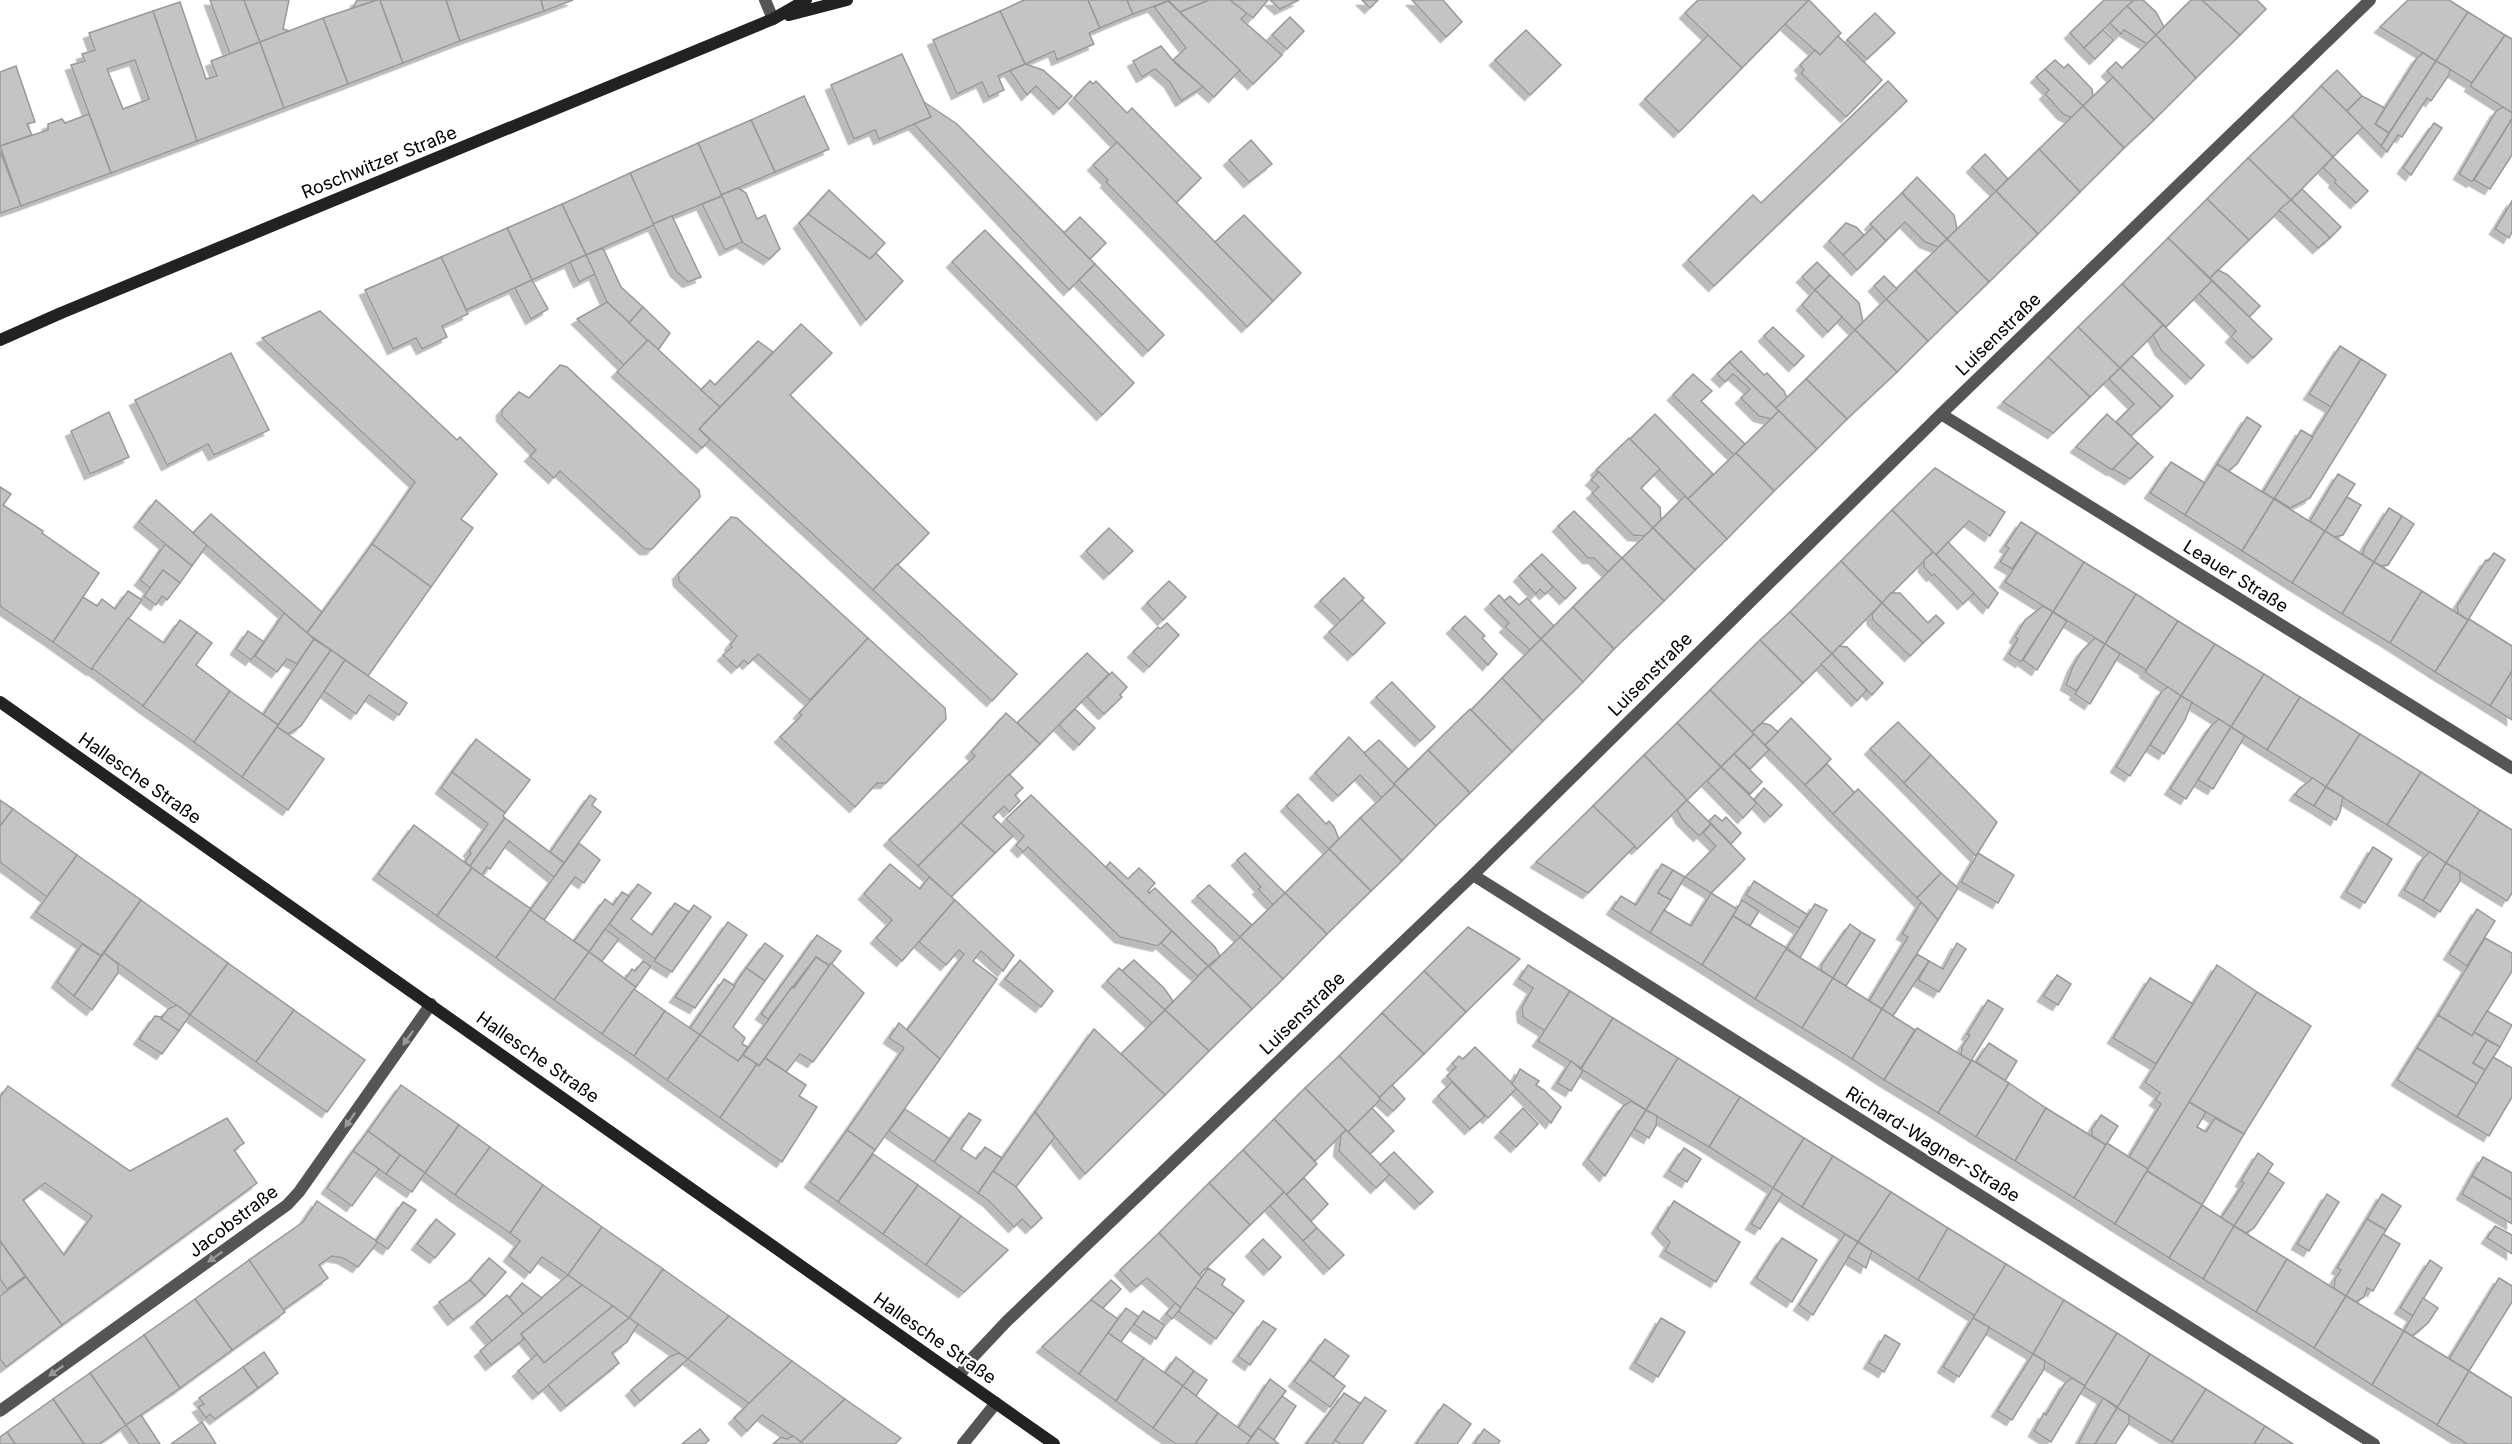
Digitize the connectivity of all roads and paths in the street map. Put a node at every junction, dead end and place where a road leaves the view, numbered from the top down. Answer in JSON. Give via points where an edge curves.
{"nodes":[{"id":1,"x":765,"y":0,"type":"edge"},
{"id":2,"x":806,"y":0,"type":"edge"},
{"id":3,"x":847,"y":0,"type":"edge"},
{"id":4,"x":2370,"y":0,"type":"edge"},
{"id":5,"x":773,"y":19,"type":"junction"},
{"id":6,"x":0,"y":340,"type":"edge"},
{"id":7,"x":1941,"y":414,"type":"junction"},
{"id":8,"x":0,"y":702,"type":"edge"},
{"id":9,"x":2512,"y":768,"type":"edge"},
{"id":10,"x":1473,"y":875,"type":"junction"},
{"id":11,"x":431,"y":1004,"type":"junction"},
{"id":12,"x":959,"y":1377,"type":"junction"},
{"id":13,"x":996,"y":1403,"type":"junction"},
{"id":14,"x":0,"y":1411,"type":"edge"},
{"id":15,"x":963,"y":1444,"type":"edge"},
{"id":16,"x":1054,"y":1444,"type":"edge"},
{"id":17,"x":2374,"y":1444,"type":"edge"}],
"edges":[{"from":1,"to":5,"type":"street"},
{"from":2,"to":5,"type":"main road","name":"Roschwitzer Straße"},
{"from":3,"to":5,"type":"main road","name":"Roschwitzer Straße"},
{"from":4,"to":7,"type":"street","name":"Luisenstraße"},
{"from":5,"to":6,"type":"main road","name":"Roschwitzer Straße"},
{"from":7,"to":9,"type":"street","name":"Leauer Straße"},
{"from":7,"to":10,"type":"street","name":"Luisenstraße"},
{"from":8,"to":11,"type":"main road","name":"Hallesche Straße"},
{"from":10,"to":12,"type":"street","name":"Luisenstraße","via":[[998,1330]]},
{"from":10,"to":17,"type":"street","name":"Richard-Wagner-Straße"},
{"from":11,"to":12,"type":"main road","name":"Hallesche Straße"},
{"from":11,"to":14,"type":"street","name":"Jacobstraße","one_way":true,"via":[[287,1205]]},
{"from":12,"to":13,"type":"main road","name":"Hallesche Straße"},
{"from":13,"to":15,"type":"street"},
{"from":13,"to":16,"type":"main road","name":"Hallesche Straße"}]}
